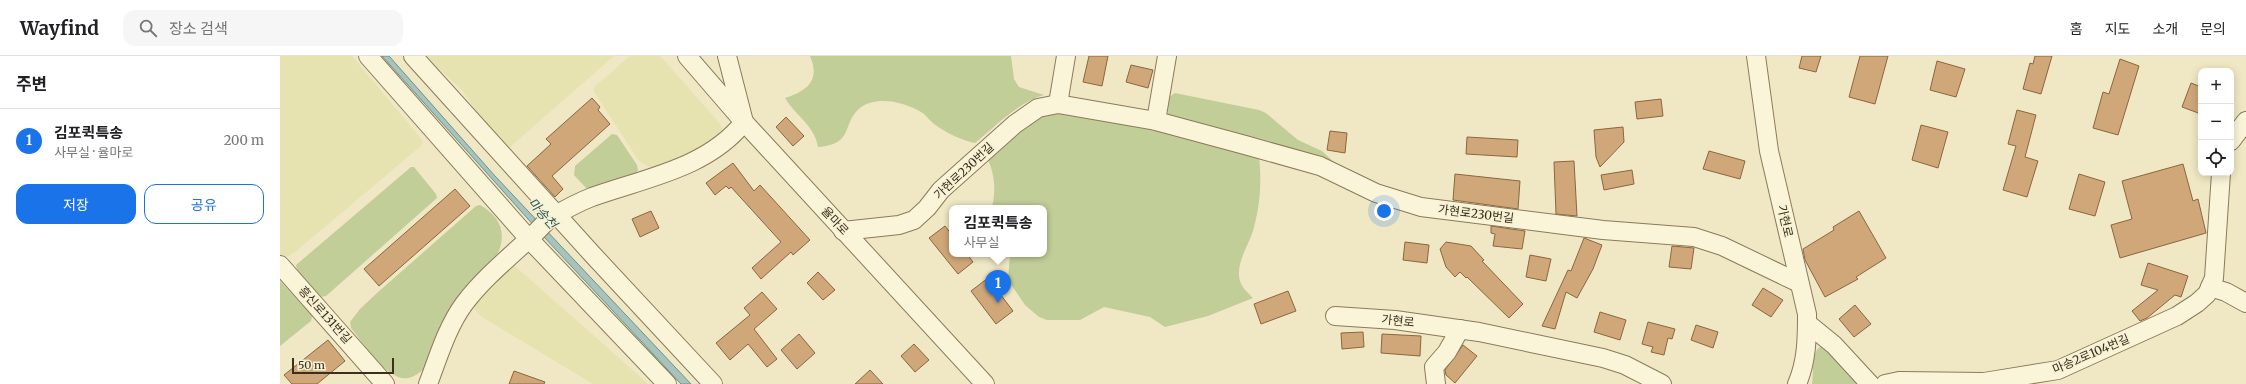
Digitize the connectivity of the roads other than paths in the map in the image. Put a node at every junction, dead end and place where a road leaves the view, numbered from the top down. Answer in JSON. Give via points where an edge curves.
{"nodes":[{"id":1,"x":368,"y":56,"type":"edge"},
{"id":2,"x":414,"y":56,"type":"edge"},
{"id":3,"x":687,"y":56,"type":"edge"},
{"id":4,"x":727,"y":56,"type":"edge"},
{"id":5,"x":1066,"y":56,"type":"edge"},
{"id":6,"x":1167,"y":56,"type":"edge"},
{"id":7,"x":1756,"y":56,"type":"edge"},
{"id":8,"x":1058,"y":104,"type":"junction"},
{"id":9,"x":1156,"y":121,"type":"junction"},
{"id":10,"x":2246,"y":121,"type":"edge"},
{"id":11,"x":744,"y":122,"type":"junction"},
{"id":12,"x":2232,"y":140,"type":"edge"},
{"id":13,"x":2221,"y":176,"type":"edge"},
{"id":14,"x":555,"y":216,"type":"junction"},
{"id":15,"x":843,"y":231,"type":"junction"},
{"id":16,"x":529,"y":239,"type":"junction"},
{"id":17,"x":280,"y":265,"type":"edge"},
{"id":18,"x":1799,"y":283,"type":"junction"},
{"id":19,"x":2210,"y":287,"type":"junction"},
{"id":20,"x":2246,"y":303,"type":"edge"},
{"id":21,"x":1335,"y":316,"type":"dead end"},
{"id":22,"x":1807,"y":323,"type":"junction"},
{"id":23,"x":1460,"y":329,"type":"junction"},
{"id":24,"x":426,"y":383,"type":"edge"},
{"id":25,"x":385,"y":384,"type":"edge"},
{"id":26,"x":667,"y":384,"type":"edge"},
{"id":27,"x":713,"y":384,"type":"edge"},
{"id":28,"x":985,"y":384,"type":"edge"},
{"id":29,"x":1436,"y":384,"type":"edge"},
{"id":30,"x":1662,"y":384,"type":"edge"},
{"id":31,"x":1797,"y":384,"type":"edge"},
{"id":32,"x":1870,"y":384,"type":"edge"},
{"id":33,"x":1885,"y":384,"type":"edge"}],
"edges":[{"from":1,"to":16,"type":"street"},
{"from":2,"to":14,"type":"street"},
{"from":3,"to":11,"type":"street","name":"율마로"},
{"from":4,"to":11,"type":"street"},
{"from":5,"to":8,"type":"street"},
{"from":6,"to":9,"type":"street"},
{"from":7,"to":18,"type":"street","name":"가현로","via":[[1768,150]]},
{"from":8,"to":9,"type":"street","name":"가현로230번길"},
{"from":8,"to":15,"type":"street","name":"가현로230번길","via":[[1038,108],[1015,124],[941,190],[914,220],[899,226]]},
{"from":9,"to":18,"type":"street","name":"가현로230번길","via":[[1320,166],[1376,193],[1421,207],[1602,230],[1694,237],[1722,246]]},
{"from":10,"to":12,"type":"street"},
{"from":11,"to":14,"type":"street","via":[[732,137],[710,153],[592,198]]},
{"from":11,"to":15,"type":"street","name":"율마로"},
{"from":13,"to":19,"type":"street","name":"마송2로104번길","via":[[2216,260]]},
{"from":14,"to":16,"type":"street"},
{"from":14,"to":27,"type":"street"},
{"from":15,"to":28,"type":"street","name":"율마로"},
{"from":16,"to":24,"type":"street","via":[[509,255],[464,304],[452,323]]},
{"from":16,"to":26,"type":"street"},
{"from":17,"to":25,"type":"street","name":"흥신로131번길"},
{"from":18,"to":22,"type":"street","name":"가현로"},
{"from":19,"to":20,"type":"street"},
{"from":19,"to":33,"type":"street","name":"마송2로104번길","via":[[2197,304],[2177,316],[2058,370],[1984,382],[1899,380]]},
{"from":21,"to":23,"type":"street","name":"가현로","via":[[1395,320]]},
{"from":22,"to":31,"type":"street","name":"가현로","via":[[1808,340],[1803,370]]},
{"from":22,"to":32,"type":"street","via":[[1834,345]]},
{"from":23,"to":29,"type":"street","via":[[1447,352],[1434,367]]},
{"from":23,"to":30,"type":"street","name":"가현로","via":[[1603,358],[1625,365]]}]}
